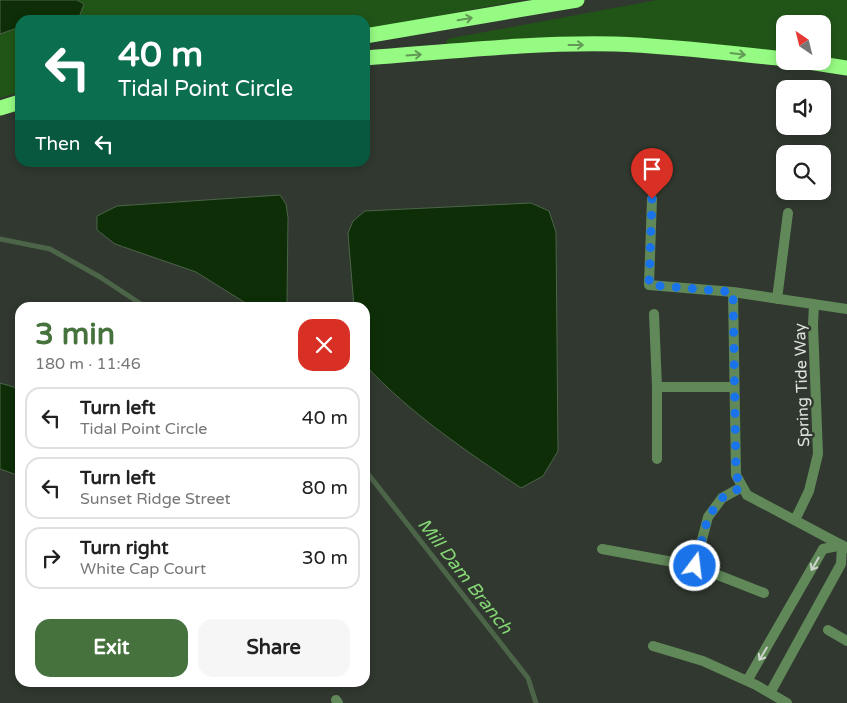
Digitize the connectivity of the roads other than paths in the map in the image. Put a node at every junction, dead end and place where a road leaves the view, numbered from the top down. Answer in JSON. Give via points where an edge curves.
{"nodes":[{"id":1,"x":577,"y":0,"type":"edge"},
{"id":2,"x":370,"y":35,"type":"edge"},
{"id":3,"x":370,"y":58,"type":"edge"},
{"id":4,"x":776,"y":58,"type":"edge"},
{"id":5,"x":831,"y":66,"type":"edge"},
{"id":6,"x":847,"y":68,"type":"edge"},
{"id":7,"x":15,"y":104,"type":"edge"},
{"id":8,"x":0,"y":108,"type":"edge"},
{"id":9,"x":652,"y":199,"type":"dead end"},
{"id":10,"x":788,"y":213,"type":"dead end"},
{"id":11,"x":733,"y":292,"type":"junction"},
{"id":12,"x":777,"y":299,"type":"junction"},
{"id":13,"x":814,"y":304,"type":"junction"},
{"id":14,"x":847,"y":309,"type":"edge"},
{"id":15,"x":654,"y":314,"type":"dead end"},
{"id":16,"x":657,"y":387,"type":"junction"},
{"id":17,"x":734,"y":387,"type":"junction"},
{"id":18,"x":657,"y":459,"type":"dead end"},
{"id":19,"x":742,"y":487,"type":"junction"},
{"id":20,"x":795,"y":520,"type":"junction"},
{"id":21,"x":844,"y":546,"type":"edge"},
{"id":22,"x":602,"y":549,"type":"dead end"},
{"id":23,"x":695,"y":566,"type":"junction"},
{"id":24,"x":764,"y":593,"type":"dead end"},
{"id":25,"x":828,"y":630,"type":"dead end"},
{"id":26,"x":847,"y":641,"type":"edge"},
{"id":27,"x":654,"y":646,"type":"dead end"},
{"id":28,"x":747,"y":681,"type":"junction"},
{"id":29,"x":770,"y":693,"type":"junction"},
{"id":30,"x":787,"y":703,"type":"edge"}],
"edges":[{"from":2,"to":1,"type":"highway","one_way":true},
{"from":3,"to":4,"type":"highway","one_way":true,"via":[[614,44]]},
{"from":5,"to":6,"type":"highway"},
{"from":7,"to":8,"type":"highway"},
{"from":9,"to":11,"type":"street","via":[[649,285]]},
{"from":10,"to":12,"type":"street"},
{"from":11,"to":12,"type":"street"},
{"from":11,"to":17,"type":"street"},
{"from":12,"to":13,"type":"street"},
{"from":13,"to":14,"type":"street"},
{"from":13,"to":20,"type":"street","name":"Spring Tide Way","via":[[818,454],[809,491]]},
{"from":15,"to":16,"type":"street"},
{"from":16,"to":17,"type":"street"},
{"from":16,"to":18,"type":"street"},
{"from":17,"to":19,"type":"street","via":[[736,475]]},
{"from":19,"to":20,"type":"street","via":[[747,495]]},
{"from":19,"to":23,"type":"street","via":[[722,498],[708,517]]},
{"from":20,"to":21,"type":"street"},
{"from":21,"to":28,"type":"street","one_way":true,"via":[[823,549]]},
{"from":21,"to":29,"type":"street","via":[[841,564]]},
{"from":22,"to":23,"type":"street"},
{"from":23,"to":24,"type":"street"},
{"from":25,"to":26,"type":"street"},
{"from":27,"to":28,"type":"street","via":[[703,660]]},
{"from":28,"to":29,"type":"street"},
{"from":29,"to":30,"type":"street"}]}
